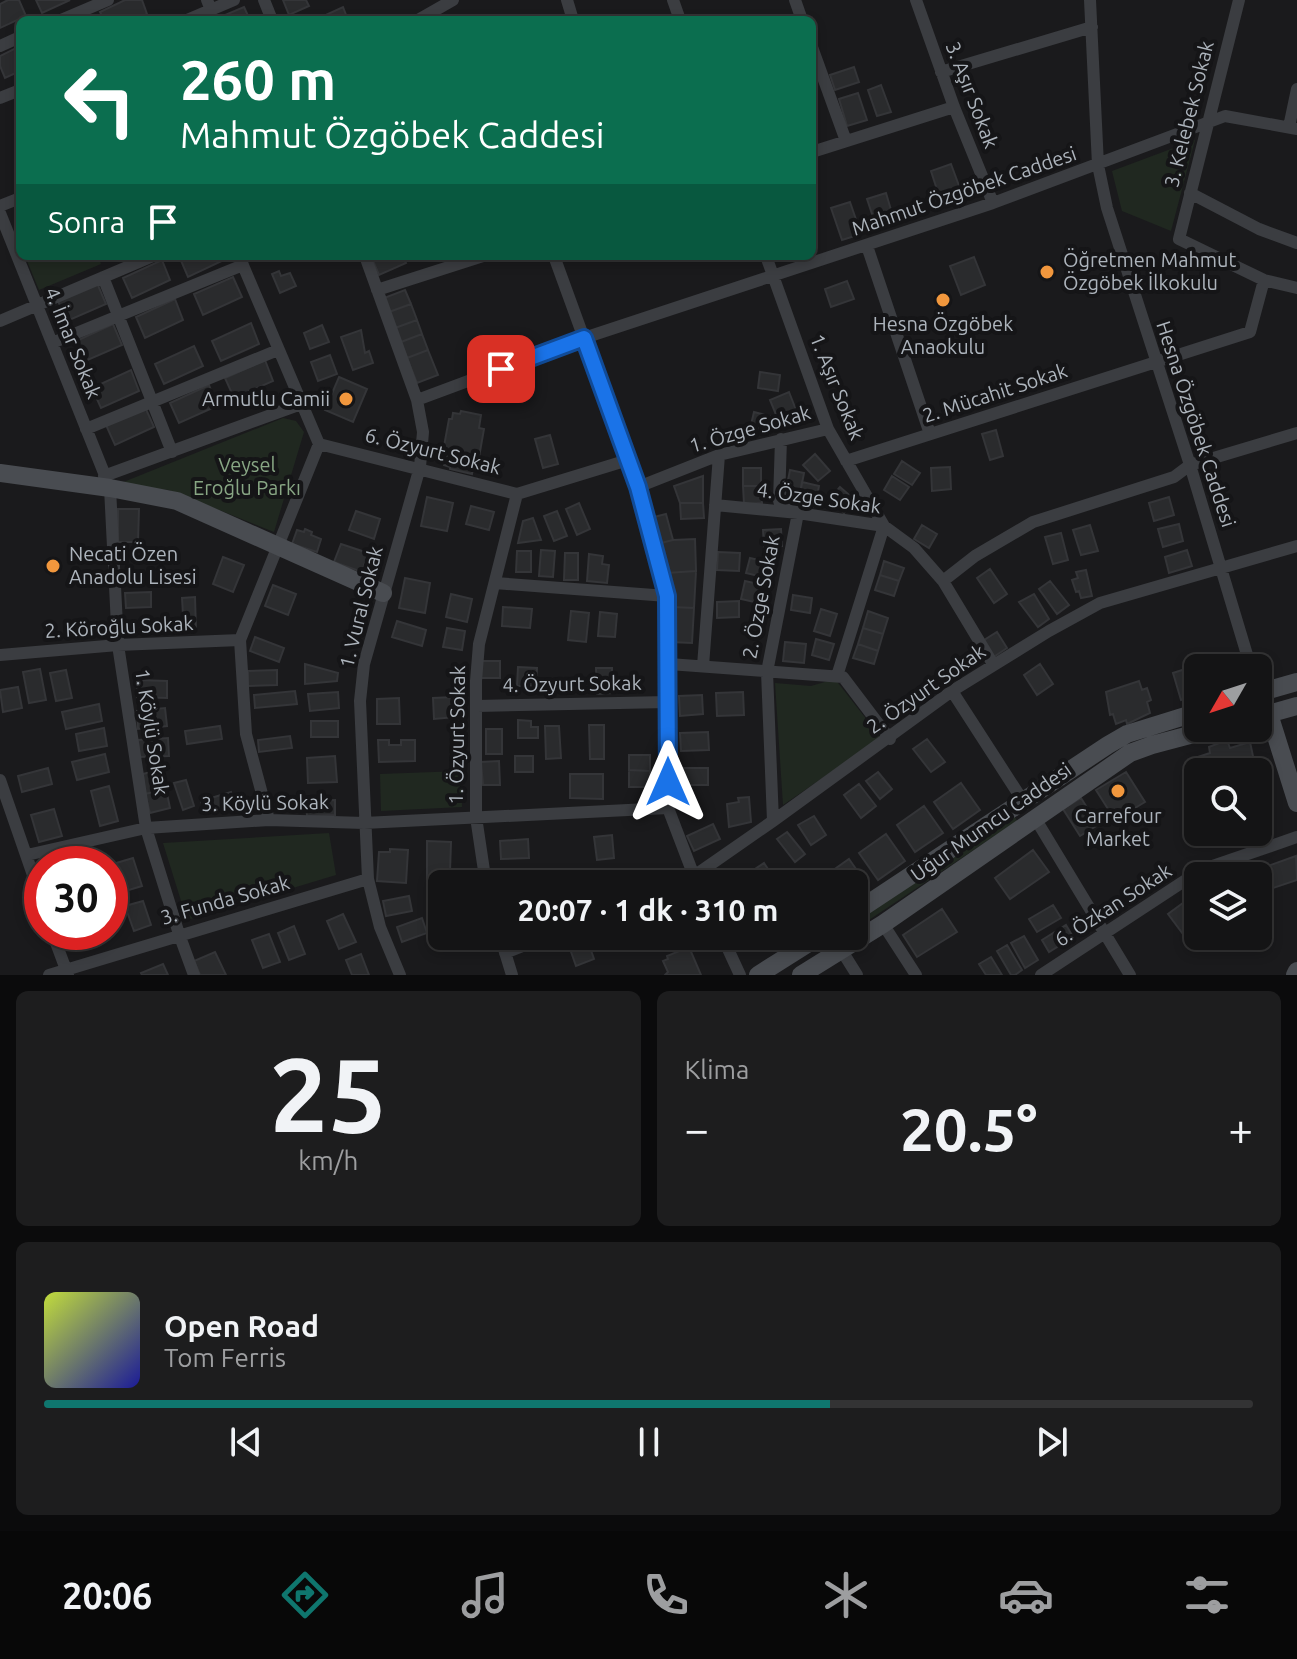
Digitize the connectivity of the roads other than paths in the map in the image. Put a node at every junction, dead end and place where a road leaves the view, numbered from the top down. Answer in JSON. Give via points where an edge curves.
{"nodes":[{"id":1,"x":108,"y":0,"type":"edge"},
{"id":2,"x":234,"y":0,"type":"edge"},
{"id":3,"x":453,"y":0,"type":"edge"},
{"id":4,"x":916,"y":0,"type":"edge"},
{"id":5,"x":1090,"y":0,"type":"edge"},
{"id":6,"x":1239,"y":0,"type":"edge"},
{"id":7,"x":211,"y":10,"type":"edge"},
{"id":8,"x":70,"y":16,"type":"edge"},
{"id":9,"x":427,"y":16,"type":"edge"},
{"id":10,"x":1092,"y":27,"type":"junction"},
{"id":11,"x":816,"y":58,"type":"edge"},
{"id":12,"x":941,"y":72,"type":"junction"},
{"id":13,"x":1297,"y":89,"type":"edge"},
{"id":14,"x":954,"y":107,"type":"junction"},
{"id":15,"x":1208,"y":123,"type":"junction"},
{"id":16,"x":1293,"y":128,"type":"edge"},
{"id":17,"x":846,"y":141,"type":"junction"},
{"id":18,"x":816,"y":151,"type":"edge"},
{"id":19,"x":1098,"y":165,"type":"junction"},
{"id":20,"x":1190,"y":193,"type":"junction"},
{"id":21,"x":993,"y":203,"type":"junction"},
{"id":22,"x":0,"y":213,"type":"edge"},
{"id":23,"x":1297,"y":243,"type":"edge"},
{"id":24,"x":867,"y":246,"type":"junction"},
{"id":25,"x":16,"y":253,"type":"edge"},
{"id":26,"x":19,"y":260,"type":"edge"},
{"id":27,"x":114,"y":260,"type":"edge"},
{"id":28,"x":143,"y":260,"type":"edge"},
{"id":29,"x":241,"y":260,"type":"edge"},
{"id":30,"x":366,"y":260,"type":"edge"},
{"id":31,"x":471,"y":260,"type":"edge"},
{"id":32,"x":555,"y":260,"type":"edge"},
{"id":33,"x":767,"y":260,"type":"edge"},
{"id":34,"x":119,"y":270,"type":"junction"},
{"id":35,"x":772,"y":274,"type":"junction"},
{"id":36,"x":103,"y":277,"type":"junction"},
{"id":37,"x":1264,"y":280,"type":"junction"},
{"id":38,"x":1297,"y":288,"type":"edge"},
{"id":39,"x":377,"y":290,"type":"junction"},
{"id":40,"x":37,"y":305,"type":"junction"},
{"id":41,"x":118,"y":316,"type":"junction"},
{"id":42,"x":0,"y":321,"type":"edge"},
{"id":43,"x":584,"y":338,"type":"junction"},
{"id":44,"x":52,"y":343,"type":"junction"},
{"id":45,"x":278,"y":350,"type":"junction"},
{"id":46,"x":1155,"y":363,"type":"junction"},
{"id":47,"x":417,"y":400,"type":"junction"},
{"id":48,"x":152,"y":401,"type":"junction"},
{"id":49,"x":301,"y":404,"type":"junction"},
{"id":50,"x":86,"y":429,"type":"junction"},
{"id":51,"x":828,"y":429,"type":"junction"},
{"id":52,"x":1297,"y":433,"type":"edge"},
{"id":53,"x":930,"y":434,"type":"junction"},
{"id":54,"x":781,"y":439,"type":"junction"},
{"id":55,"x":319,"y":444,"type":"junction"},
{"id":56,"x":172,"y":452,"type":"junction"},
{"id":57,"x":719,"y":455,"type":"junction"},
{"id":58,"x":628,"y":460,"type":"junction"},
{"id":59,"x":846,"y":461,"type":"junction"},
{"id":60,"x":1190,"y":465,"type":"junction"},
{"id":61,"x":420,"y":467,"type":"junction"},
{"id":62,"x":0,"y":473,"type":"edge"},
{"id":63,"x":107,"y":482,"type":"junction"},
{"id":64,"x":638,"y":487,"type":"junction"},
{"id":65,"x":517,"y":494,"type":"junction"},
{"id":66,"x":715,"y":505,"type":"junction"},
{"id":67,"x":798,"y":513,"type":"junction"},
{"id":68,"x":884,"y":526,"type":"junction"},
{"id":69,"x":279,"y":545,"type":"junction"},
{"id":70,"x":1297,"y":546,"type":"edge"},
{"id":71,"x":1220,"y":569,"type":"junction"},
{"id":72,"x":943,"y":581,"type":"junction"},
{"id":73,"x":495,"y":583,"type":"junction"},
{"id":74,"x":383,"y":593,"type":"junction"},
{"id":75,"x":667,"y":596,"type":"junction"},
{"id":76,"x":240,"y":640,"type":"junction"},
{"id":77,"x":118,"y":645,"type":"junction"},
{"id":78,"x":1247,"y":654,"type":"edge"},
{"id":79,"x":0,"y":655,"type":"edge"},
{"id":80,"x":669,"y":664,"type":"junction"},
{"id":81,"x":993,"y":664,"type":"junction"},
{"id":82,"x":703,"y":666,"type":"junction"},
{"id":83,"x":767,"y":672,"type":"junction"},
{"id":84,"x":837,"y":676,"type":"junction"},
{"id":85,"x":1297,"y":682,"type":"edge"},
{"id":86,"x":1272,"y":688,"type":"edge"},
{"id":87,"x":952,"y":691,"type":"junction"},
{"id":88,"x":668,"y":702,"type":"junction"},
{"id":89,"x":477,"y":706,"type":"junction"},
{"id":90,"x":1297,"y":706,"type":"edge"},
{"id":91,"x":1272,"y":714,"type":"edge"},
{"id":92,"x":1184,"y":716,"type":"edge"},
{"id":93,"x":1184,"y":737,"type":"edge"},
{"id":94,"x":1272,"y":737,"type":"edge"},
{"id":95,"x":890,"y":739,"type":"junction"},
{"id":96,"x":0,"y":780,"type":"edge"},
{"id":97,"x":1023,"y":801,"type":"junction"},
{"id":98,"x":1297,"y":803,"type":"edge"},
{"id":99,"x":668,"y":808,"type":"junction"},
{"id":100,"x":476,"y":817,"type":"junction"},
{"id":101,"x":1035,"y":818,"type":"junction"},
{"id":102,"x":269,"y":820,"type":"junction"},
{"id":103,"x":773,"y":821,"type":"junction"},
{"id":104,"x":364,"y":823,"type":"junction"},
{"id":105,"x":146,"y":828,"type":"junction"},
{"id":106,"x":1297,"y":837,"type":"edge"},
{"id":107,"x":67,"y":846,"type":"edge"},
{"id":108,"x":24,"y":847,"type":"edge"},
{"id":109,"x":484,"y":870,"type":"edge"},
{"id":110,"x":691,"y":870,"type":"edge"},
{"id":111,"x":708,"y":870,"type":"edge"},
{"id":112,"x":368,"y":879,"type":"junction"},
{"id":113,"x":868,"y":904,"type":"edge"},
{"id":114,"x":883,"y":924,"type":"junction"},
{"id":115,"x":179,"y":934,"type":"junction"},
{"id":116,"x":1105,"y":935,"type":"junction"},
{"id":117,"x":58,"y":950,"type":"edge"},
{"id":118,"x":504,"y":950,"type":"edge"},
{"id":119,"x":513,"y":950,"type":"edge"},
{"id":120,"x":728,"y":950,"type":"edge"},
{"id":121,"x":798,"y":950,"type":"edge"},
{"id":122,"x":842,"y":951,"type":"junction"},
{"id":123,"x":505,"y":953,"type":"junction"},
{"id":124,"x":66,"y":972,"type":"edge"},
{"id":125,"x":49,"y":975,"type":"edge"},
{"id":126,"x":194,"y":975,"type":"edge"},
{"id":127,"x":400,"y":975,"type":"edge"},
{"id":128,"x":512,"y":975,"type":"edge"},
{"id":129,"x":740,"y":975,"type":"edge"},
{"id":130,"x":758,"y":975,"type":"edge"},
{"id":131,"x":801,"y":975,"type":"edge"},
{"id":132,"x":857,"y":975,"type":"edge"},
{"id":133,"x":916,"y":975,"type":"edge"},
{"id":134,"x":1041,"y":975,"type":"edge"},
{"id":135,"x":1130,"y":975,"type":"edge"}],
"edges":[{"from":1,"to":8,"type":"street"},
{"from":2,"to":7,"type":"street"},
{"from":3,"to":9,"type":"street"},
{"from":4,"to":12,"type":"street","name":"3. Aşır Sokak"},
{"from":5,"to":10,"type":"street","name":"Hesna Özgöbek Caddesi"},
{"from":6,"to":15,"type":"street","name":"3. Kelebek Sokak"},
{"from":10,"to":12,"type":"street"},
{"from":10,"to":19,"type":"street","name":"Hesna Özgöbek Caddesi"},
{"from":11,"to":17,"type":"street"},
{"from":12,"to":14,"type":"street","name":"3. Aşır Sokak"},
{"from":13,"to":16,"type":"street"},
{"from":14,"to":17,"type":"street"},
{"from":14,"to":21,"type":"street","name":"3. Aşır Sokak"},
{"from":15,"to":16,"type":"street","name":"Mahmut Özgöbek Caddesi","via":[[1225,116]]},
{"from":15,"to":19,"type":"street","name":"Mahmut Özgöbek Caddesi"},
{"from":15,"to":20,"type":"street","name":"3. Kelebek Sokak"},
{"from":17,"to":18,"type":"street"},
{"from":19,"to":21,"type":"street","name":"Mahmut Özgöbek Caddesi"},
{"from":19,"to":46,"type":"street","name":"Hesna Özgöbek Caddesi"},
{"from":20,"to":23,"type":"street"},
{"from":20,"to":37,"type":"street","name":"3. Kelebek Sokak","via":[[1179,239]]},
{"from":21,"to":24,"type":"street","name":"Mahmut Özgöbek Caddesi"},
{"from":22,"to":25,"type":"street","name":"4. İmar Sokak"},
{"from":24,"to":35,"type":"street","name":"Mahmut Özgöbek Caddesi"},
{"from":24,"to":53,"type":"street"},
{"from":26,"to":40,"type":"street","name":"4. İmar Sokak"},
{"from":27,"to":34,"type":"street"},
{"from":28,"to":34,"type":"street"},
{"from":29,"to":41,"type":"street"},
{"from":29,"to":45,"type":"street"},
{"from":30,"to":39,"type":"street","name":"1. Vural Sokak"},
{"from":31,"to":39,"type":"street"},
{"from":32,"to":43,"type":"street"},
{"from":33,"to":35,"type":"street","name":"1. Aşır Sokak"},
{"from":34,"to":36,"type":"street"},
{"from":35,"to":43,"type":"street","name":"Mahmut Özgöbek Caddesi"},
{"from":35,"to":51,"type":"street","name":"1. Aşır Sokak"},
{"from":36,"to":40,"type":"street"},
{"from":36,"to":41,"type":"street"},
{"from":37,"to":38,"type":"street"},
{"from":37,"to":46,"type":"street","name":"2. Mücahit Sokak","via":[[1250,332]]},
{"from":39,"to":47,"type":"street","name":"1. Vural Sokak"},
{"from":40,"to":42,"type":"street"},
{"from":40,"to":44,"type":"street","name":"4. İmar Sokak"},
{"from":41,"to":44,"type":"street"},
{"from":41,"to":48,"type":"street"},
{"from":43,"to":47,"type":"street","name":"Mahmut Özgöbek Caddesi"},
{"from":43,"to":58,"type":"street"},
{"from":44,"to":50,"type":"street","name":"4. İmar Sokak"},
{"from":45,"to":48,"type":"street"},
{"from":45,"to":49,"type":"street"},
{"from":46,"to":53,"type":"street","name":"2. Mücahit Sokak"},
{"from":46,"to":60,"type":"street","name":"Hesna Özgöbek Caddesi"},
{"from":47,"to":61,"type":"street","name":"1. Vural Sokak","via":[[423,432]]},
{"from":48,"to":50,"type":"street"},
{"from":48,"to":56,"type":"street"},
{"from":49,"to":55,"type":"street"},
{"from":49,"to":56,"type":"street"},
{"from":50,"to":63,"type":"street","name":"4. İmar Sokak"},
{"from":51,"to":54,"type":"street","name":"1. Özge Sokak"},
{"from":51,"to":59,"type":"street","name":"1. Aşır Sokak"},
{"from":52,"to":60,"type":"street"},
{"from":53,"to":59,"type":"street","name":"2. Mücahit Sokak"},
{"from":54,"to":57,"type":"street","name":"1. Özge Sokak"},
{"from":54,"to":67,"type":"street","name":"2. Özge Sokak","via":[[779,501]]},
{"from":55,"to":61,"type":"street","name":"6. Özyurt Sokak"},
{"from":55,"to":69,"type":"street"},
{"from":56,"to":63,"type":"street"},
{"from":57,"to":64,"type":"street","name":"1. Özge Sokak"},
{"from":57,"to":66,"type":"street"},
{"from":58,"to":64,"type":"street"},
{"from":58,"to":65,"type":"street","name":"6. Özyurt Sokak"},
{"from":59,"to":68,"type":"street","name":"1. Aşır Sokak"},
{"from":60,"to":71,"type":"street","name":"Hesna Özgöbek Caddesi"},
{"from":60,"to":72,"type":"street","via":[[1174,477],[1033,522]]},
{"from":61,"to":65,"type":"street","name":"6. Özyurt Sokak"},
{"from":61,"to":74,"type":"street","name":"1. Vural Sokak"},
{"from":62,"to":63,"type":"street"},
{"from":63,"to":69,"type":"street","via":[[177,501]]},
{"from":63,"to":77,"type":"street","name":"1. Köylü Sokak"},
{"from":64,"to":75,"type":"street"},
{"from":65,"to":73,"type":"street","name":"1. Özyurt Sokak"},
{"from":66,"to":67,"type":"street","name":"4. Özge Sokak"},
{"from":66,"to":82,"type":"street"},
{"from":67,"to":68,"type":"street","name":"4. Özge Sokak"},
{"from":67,"to":83,"type":"street","name":"2. Özge Sokak"},
{"from":68,"to":72,"type":"street","name":"4. Özge Sokak","via":[[914,548]]},
{"from":68,"to":84,"type":"street"},
{"from":69,"to":74,"type":"street"},
{"from":69,"to":76,"type":"street"},
{"from":70,"to":71,"type":"street","name":"2. Özyurt Sokak"},
{"from":71,"to":78,"type":"street","name":"Hesna Özgöbek Caddesi"},
{"from":71,"to":81,"type":"street","name":"2. Özyurt Sokak","via":[[1100,603]]},
{"from":72,"to":81,"type":"street","name":"4. Özge Sokak"},
{"from":73,"to":75,"type":"street"},
{"from":73,"to":89,"type":"street","name":"1. Özyurt Sokak","via":[[479,644]]},
{"from":74,"to":104,"type":"street","name":"1. Vural Sokak","via":[[360,701]]},
{"from":75,"to":80,"type":"street"},
{"from":76,"to":77,"type":"street","name":"2. Köroğlu Sokak"},
{"from":76,"to":102,"type":"street","via":[[246,734]]},
{"from":77,"to":79,"type":"street","name":"2. Köroğlu Sokak"},
{"from":77,"to":105,"type":"street","name":"1. Köylü Sokak"},
{"from":80,"to":82,"type":"street"},
{"from":80,"to":88,"type":"street"},
{"from":81,"to":87,"type":"street","name":"2. Özyurt Sokak"},
{"from":82,"to":83,"type":"street"},
{"from":83,"to":84,"type":"street"},
{"from":83,"to":103,"type":"street","name":"2. Özge Sokak"},
{"from":84,"to":95,"type":"street"},
{"from":85,"to":86,"type":"street"},
{"from":87,"to":95,"type":"street","name":"2. Özyurt Sokak"},
{"from":87,"to":97,"type":"street"},
{"from":88,"to":89,"type":"street","name":"4. Özyurt Sokak"},
{"from":88,"to":99,"type":"street"},
{"from":89,"to":100,"type":"street","name":"1. Özyurt Sokak"},
{"from":90,"to":91,"type":"street"},
{"from":92,"to":97,"type":"street","name":"Uğur Mumcu Caddesi","via":[[1127,734]]},
{"from":93,"to":101,"type":"street","name":"Uğur Mumcu Caddesi","via":[[1130,753]]},
{"from":94,"to":98,"type":"street"},
{"from":95,"to":103,"type":"street","name":"2. Özyurt Sokak"},
{"from":96,"to":108,"type":"street"},
{"from":97,"to":101,"type":"street"},
{"from":97,"to":113,"type":"street","name":"Uğur Mumcu Caddesi"},
{"from":99,"to":100,"type":"street","name":"3. Köylü Sokak"},
{"from":99,"to":110,"type":"street"},
{"from":100,"to":104,"type":"street","name":"3. Köylü Sokak"},
{"from":100,"to":109,"type":"street","name":"1. Özyurt Sokak"},
{"from":101,"to":114,"type":"street","name":"Uğur Mumcu Caddesi"},
{"from":101,"to":116,"type":"street"},
{"from":102,"to":104,"type":"street","name":"3. Köylü Sokak"},
{"from":102,"to":105,"type":"street","name":"3. Köylü Sokak"},
{"from":103,"to":111,"type":"street","name":"2. Özyurt Sokak"},
{"from":104,"to":112,"type":"street","name":"1. Vural Sokak"},
{"from":105,"to":107,"type":"street","name":"3. Köylü Sokak"},
{"from":105,"to":115,"type":"street","name":"1. Köylü Sokak"},
{"from":106,"to":116,"type":"street","name":"6. Özkan Sokak","via":[[1201,870]]},
{"from":112,"to":115,"type":"street","name":"3. Funda Sokak"},
{"from":112,"to":127,"type":"street","name":"1. Vural Sokak"},
{"from":114,"to":122,"type":"street","name":"Uğur Mumcu Caddesi"},
{"from":114,"to":133,"type":"street"},
{"from":115,"to":124,"type":"street","name":"3. Funda Sokak"},
{"from":115,"to":126,"type":"street","name":"1. Köylü Sokak"},
{"from":116,"to":134,"type":"street","name":"6. Özkan Sokak"},
{"from":116,"to":135,"type":"street"},
{"from":117,"to":124,"type":"street"},
{"from":118,"to":123,"type":"street"},
{"from":119,"to":123,"type":"street"},
{"from":120,"to":129,"type":"street"},
{"from":121,"to":130,"type":"street"},
{"from":122,"to":131,"type":"street","name":"Uğur Mumcu Caddesi"},
{"from":122,"to":132,"type":"street"},
{"from":123,"to":128,"type":"street"},
{"from":124,"to":125,"type":"street","name":"3. Funda Sokak"}]}
